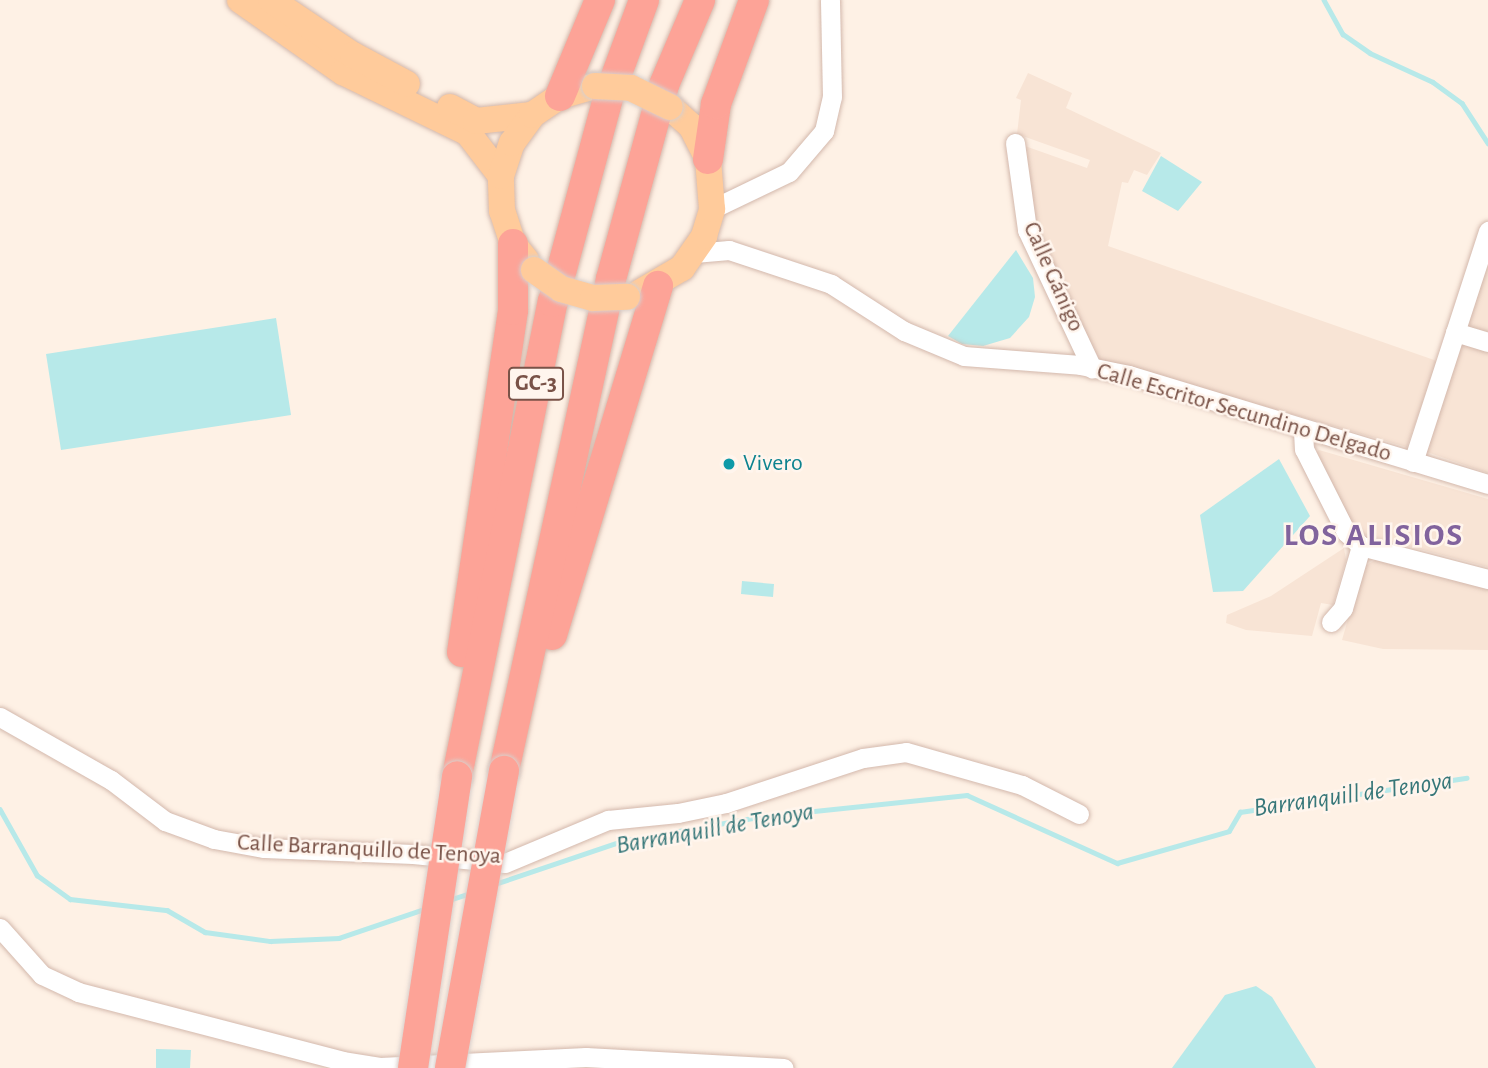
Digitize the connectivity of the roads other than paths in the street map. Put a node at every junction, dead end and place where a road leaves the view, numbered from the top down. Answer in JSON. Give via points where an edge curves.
{"nodes":[{"id":1,"x":240,"y":0,"type":"edge"},
{"id":2,"x":271,"y":0,"type":"edge"},
{"id":3,"x":600,"y":0,"type":"edge"},
{"id":4,"x":644,"y":0,"type":"edge"},
{"id":5,"x":700,"y":0,"type":"edge"},
{"id":6,"x":754,"y":0,"type":"edge"},
{"id":7,"x":830,"y":0,"type":"edge"},
{"id":8,"x":560,"y":96,"type":"junction"},
{"id":9,"x":532,"y":115,"type":"junction"},
{"id":10,"x":1014,"y":143,"type":"dead end"},
{"id":11,"x":708,"y":159,"type":"junction"},
{"id":12,"x":501,"y":176,"type":"junction"},
{"id":13,"x":711,"y":207,"type":"junction"},
{"id":14,"x":1488,"y":230,"type":"edge"},
{"id":15,"x":513,"y":244,"type":"junction"},
{"id":16,"x":729,"y":250,"type":"junction"},
{"id":17,"x":694,"y":253,"type":"junction"},
{"id":18,"x":658,"y":286,"type":"junction"},
{"id":19,"x":1455,"y":332,"type":"junction"},
{"id":20,"x":1488,"y":342,"type":"edge"},
{"id":21,"x":1092,"y":368,"type":"junction"},
{"id":22,"x":1303,"y":431,"type":"junction"},
{"id":23,"x":1413,"y":462,"type":"junction"},
{"id":24,"x":1488,"y":484,"type":"edge"},
{"id":25,"x":1361,"y":545,"type":"junction"},
{"id":26,"x":1488,"y":579,"type":"edge"},
{"id":27,"x":1331,"y":622,"type":"dead end"},
{"id":28,"x":0,"y":718,"type":"edge"},
{"id":29,"x":510,"y":772,"type":"junction"},
{"id":30,"x":450,"y":777,"type":"junction"},
{"id":31,"x":1079,"y":814,"type":"dead end"},
{"id":32,"x":0,"y":928,"type":"edge"},
{"id":33,"x":608,"y":1064,"type":"edge"},
{"id":34,"x":406,"y":1068,"type":"edge"},
{"id":35,"x":413,"y":1068,"type":"edge"},
{"id":36,"x":450,"y":1068,"type":"edge"},
{"id":37,"x":784,"y":1068,"type":"edge"}],
"edges":[{"from":1,"to":12,"type":"main road","via":[[343,72],[468,133]]},
{"from":2,"to":9,"type":"main road","via":[[353,55],[476,121]]},
{"from":3,"to":8,"type":"highway"},
{"from":4,"to":30,"type":"highway","number":"GC-3","via":[[608,98],[553,302]]},
{"from":5,"to":29,"type":"highway","number":"GC-3","via":[[664,85],[611,279]]},
{"from":6,"to":11,"type":"highway","via":[[716,104]]},
{"from":7,"to":13,"type":"street","via":[[832,97],[824,131],[789,172]]},
{"from":8,"to":9,"type":"main road"},
{"from":8,"to":11,"type":"main road","bridge":true,"via":[[595,86],[631,88],[670,107],[691,126]]},
{"from":9,"to":12,"type":"main road","via":[[512,143]]},
{"from":10,"to":21,"type":"street","name":"Calle Gánigo","via":[[1027,230]]},
{"from":11,"to":13,"type":"main road"},
{"from":12,"to":15,"type":"main road","via":[[502,211]]},
{"from":13,"to":16,"type":"street"},
{"from":13,"to":17,"type":"main road"},
{"from":14,"to":19,"type":"street"},
{"from":15,"to":18,"type":"main road","bridge":true,"via":[[534,270],[561,289],[593,298],[626,297]]},
{"from":15,"to":30,"type":"highway","via":[[510,336]]},
{"from":16,"to":17,"type":"street","name":"Calle Escritor Secundino Delgado"},
{"from":16,"to":21,"type":"street","name":"Calle Escritor Secundino Delgado","via":[[831,284],[938,348],[992,361]]},
{"from":17,"to":18,"type":"main road"},
{"from":18,"to":29,"type":"highway"},
{"from":19,"to":20,"type":"street"},
{"from":19,"to":23,"type":"street"},
{"from":21,"to":22,"type":"street","name":"Calle Escritor Secundino Delgado"},
{"from":22,"to":23,"type":"street","name":"Calle Escritor Secundino Delgado"},
{"from":22,"to":25,"type":"street","via":[[1304,449],[1346,532]]},
{"from":23,"to":24,"type":"street","name":"Calle Escritor Secundino Delgado"},
{"from":25,"to":26,"type":"street"},
{"from":25,"to":27,"type":"street","via":[[1343,608]]},
{"from":28,"to":31,"type":"street","name":"Calle Barranquillo de Tenoya","via":[[111,780],[165,821],[214,839],[264,848],[413,853],[505,863],[608,820],[714,806],[863,758],[906,752],[1021,785]]},
{"from":29,"to":36,"type":"highway","number":"GC-3","bridge":true},
{"from":30,"to":34,"type":"highway","via":[[404,1051]]},
{"from":30,"to":35,"type":"highway","number":"GC-3","bridge":true},
{"from":32,"to":33,"type":"street","via":[[42,975],[78,992],[342,1061],[380,1067],[586,1057]]},
{"from":33,"to":37,"type":"street"}]}
